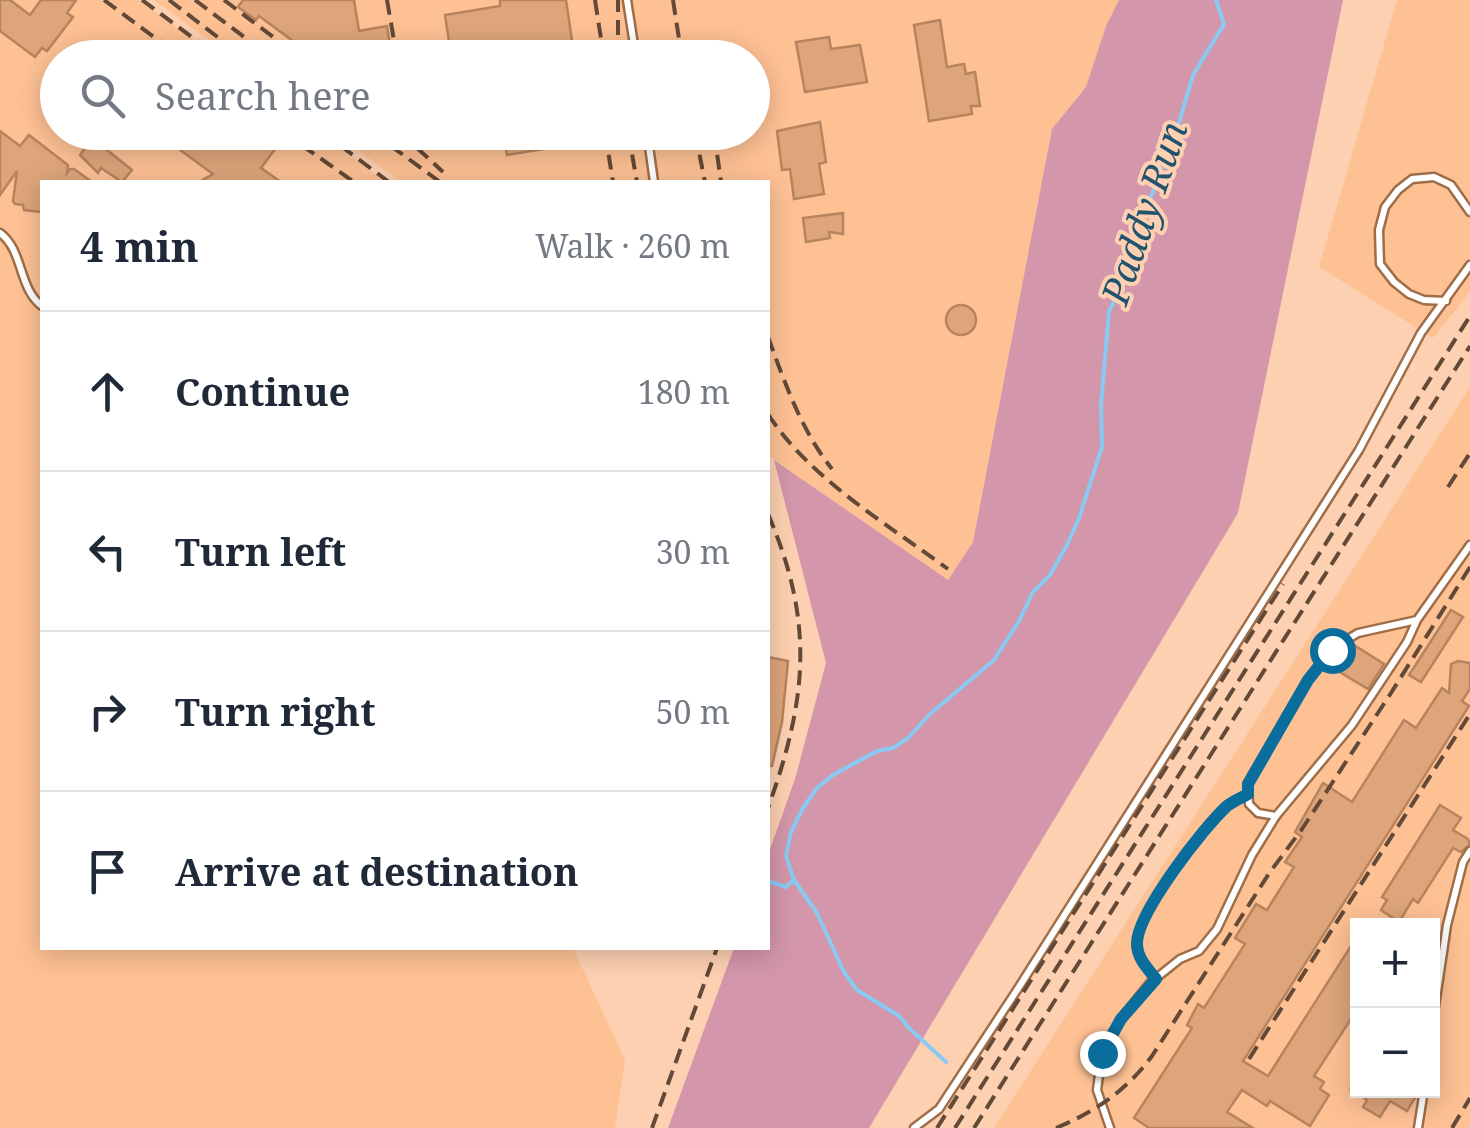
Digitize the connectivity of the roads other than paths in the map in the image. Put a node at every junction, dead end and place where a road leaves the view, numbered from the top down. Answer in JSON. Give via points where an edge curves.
{"nodes":[{"id":1,"x":627,"y":0,"type":"edge"},
{"id":2,"x":633,"y":40,"type":"edge"},
{"id":3,"x":650,"y":150,"type":"edge"},
{"id":4,"x":654,"y":180,"type":"edge"},
{"id":5,"x":1470,"y":212,"type":"edge"},
{"id":6,"x":0,"y":233,"type":"edge"},
{"id":7,"x":1470,"y":265,"type":"edge"},
{"id":8,"x":1446,"y":302,"type":"junction"},
{"id":9,"x":40,"y":304,"type":"edge"},
{"id":10,"x":1470,"y":545,"type":"edge"},
{"id":11,"x":1417,"y":620,"type":"junction"},
{"id":12,"x":1248,"y":794,"type":"junction"},
{"id":13,"x":1276,"y":816,"type":"junction"},
{"id":14,"x":1470,"y":851,"type":"edge"},
{"id":15,"x":1156,"y":979,"type":"junction"},
{"id":16,"x":1435,"y":1008,"type":"edge"},
{"id":17,"x":1423,"y":1098,"type":"edge"},
{"id":18,"x":914,"y":1128,"type":"edge"},
{"id":19,"x":1110,"y":1128,"type":"edge"},
{"id":20,"x":1418,"y":1128,"type":"edge"}],
"edges":[{"from":1,"to":2,"type":"lane"},
{"from":3,"to":4,"type":"lane"},
{"from":5,"to":8,"type":"lane","via":[[1451,185],[1434,177],[1412,179],[1385,207],[1380,264],[1409,294]]},
{"from":6,"to":9,"type":"lane"},
{"from":7,"to":8,"type":"lane"},
{"from":8,"to":18,"type":"lane","via":[[1019,986],[939,1109]]},
{"from":10,"to":11,"type":"lane"},
{"from":11,"to":12,"type":"lane","via":[[1358,633],[1332,650],[1308,680]]},
{"from":11,"to":13,"type":"lane","via":[[1352,724]]},
{"from":12,"to":13,"type":"lane","via":[[1258,814]]},
{"from":12,"to":15,"type":"lane","via":[[1230,803],[1183,856],[1141,926],[1137,945]]},
{"from":13,"to":15,"type":"lane","via":[[1216,929],[1199,951]]},
{"from":14,"to":16,"type":"lane","via":[[1447,925]]},
{"from":15,"to":19,"type":"lane","via":[[1102,1053],[1097,1090]]},
{"from":17,"to":20,"type":"lane"}]}
